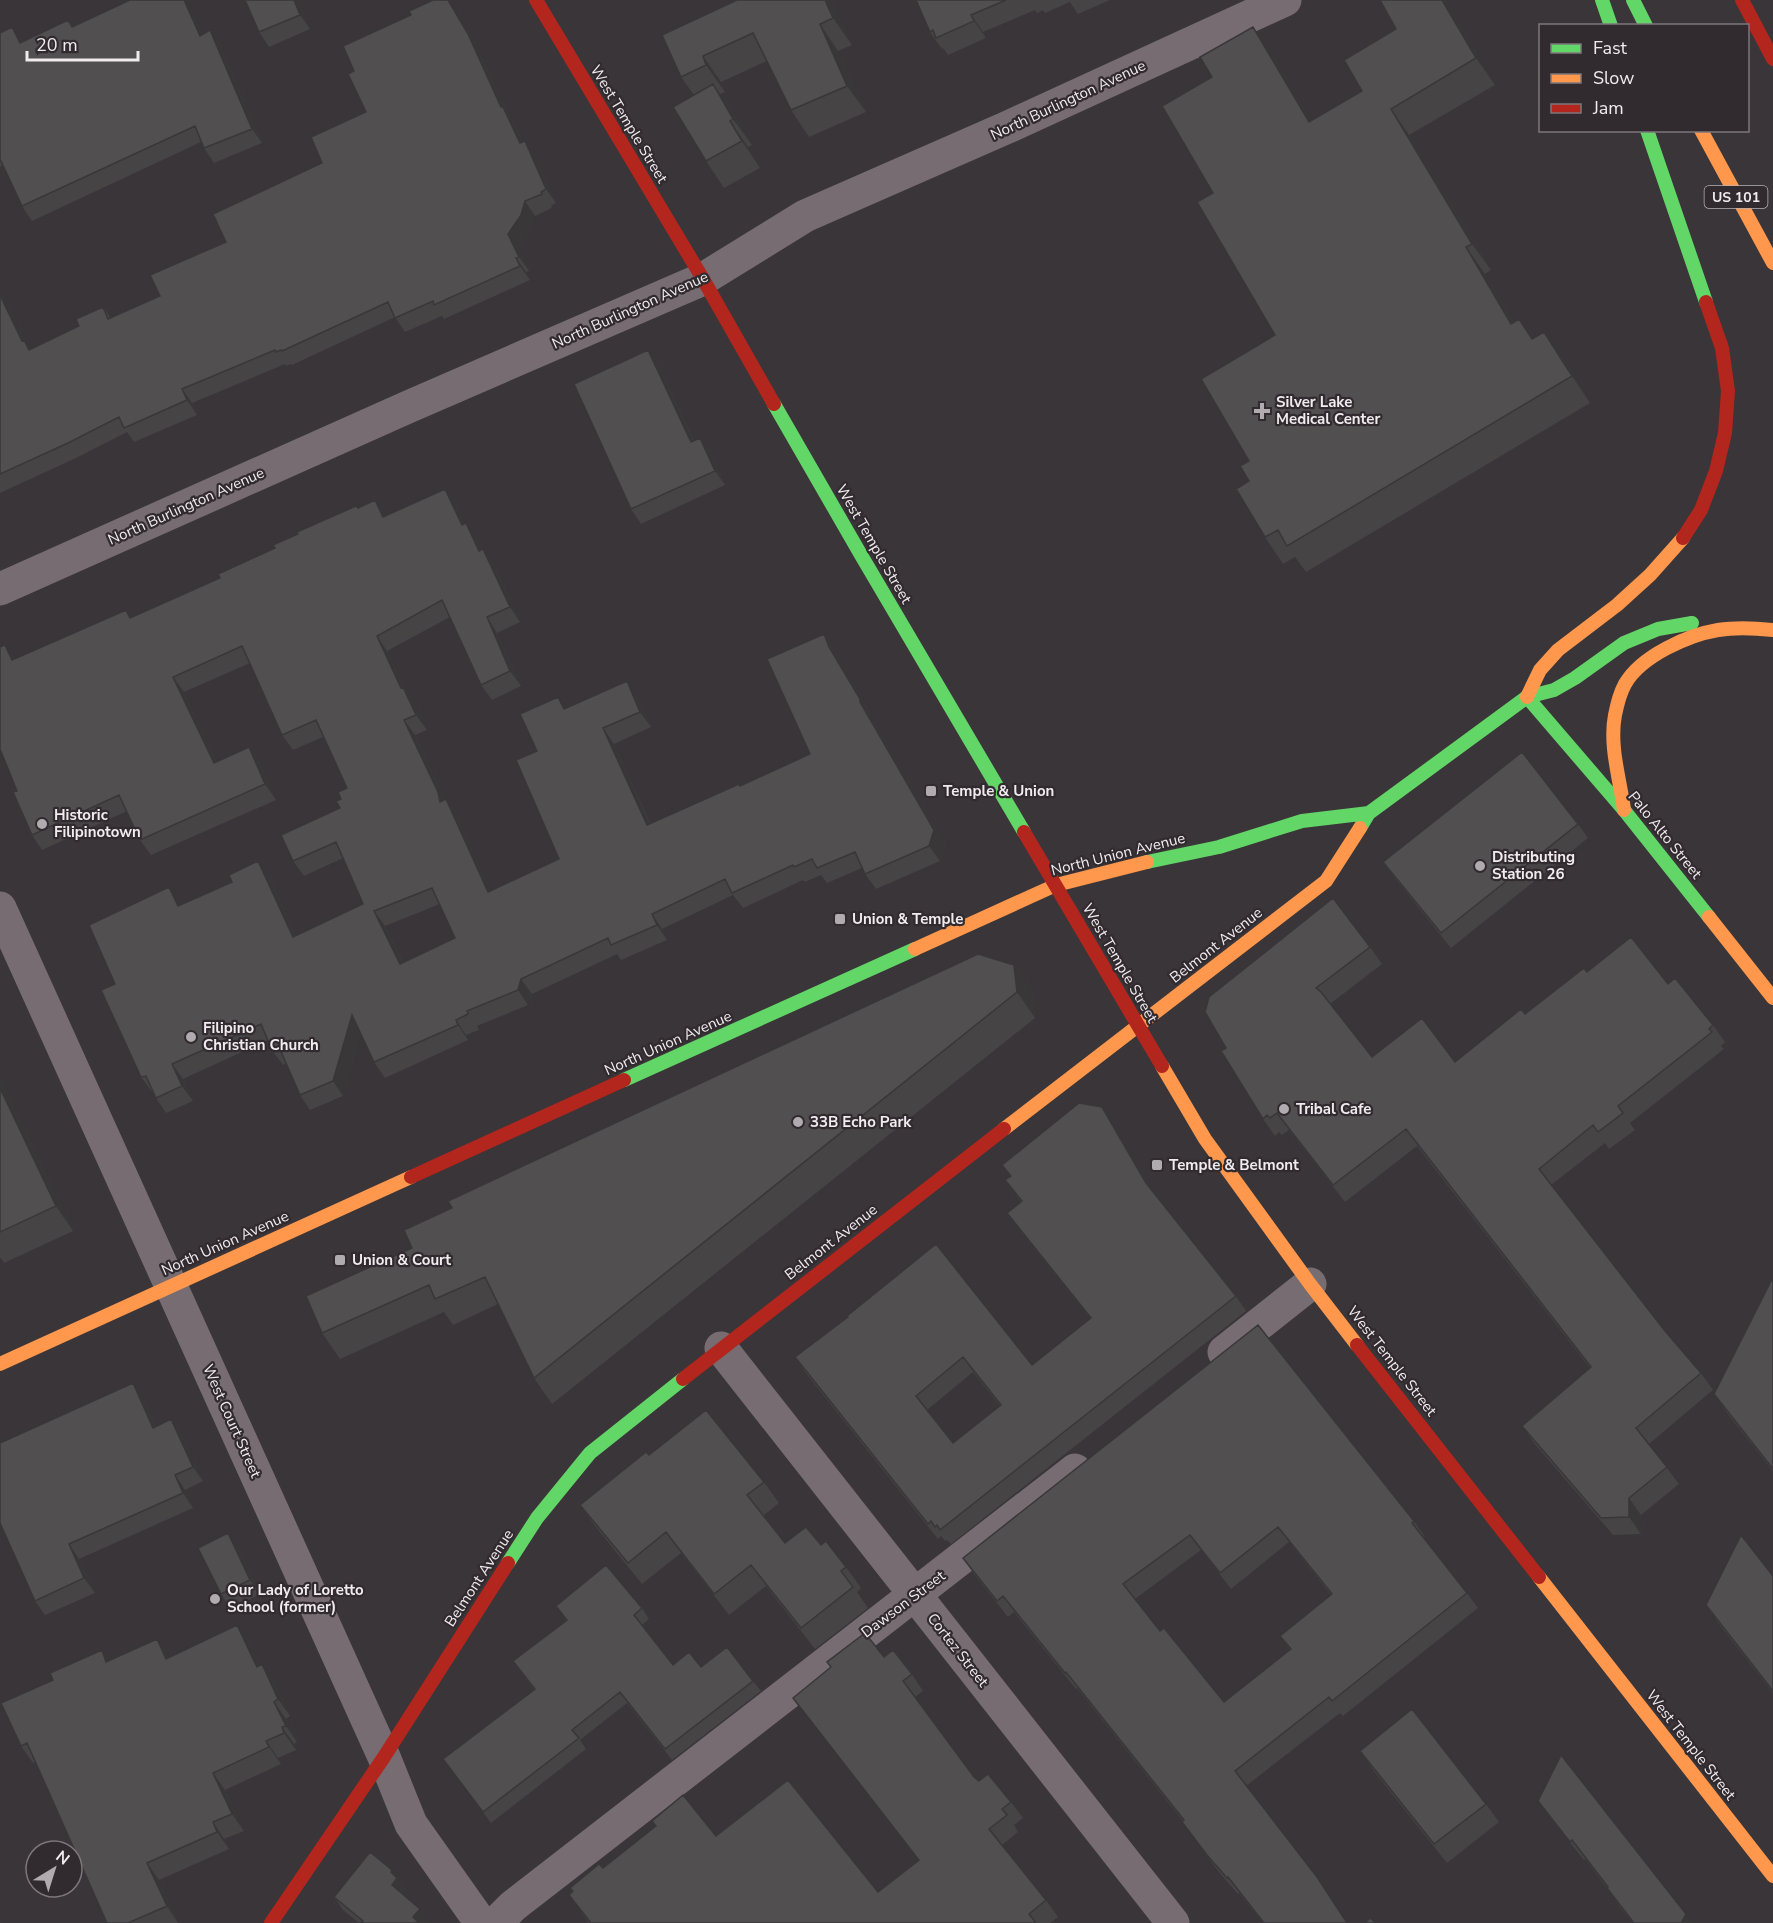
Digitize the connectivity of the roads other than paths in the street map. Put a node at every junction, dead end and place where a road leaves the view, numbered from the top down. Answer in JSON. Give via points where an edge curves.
{"nodes":[{"id":1,"x":536,"y":0,"type":"edge"},
{"id":2,"x":1285,"y":0,"type":"edge"},
{"id":3,"x":1602,"y":0,"type":"edge"},
{"id":4,"x":1633,"y":0,"type":"edge"},
{"id":5,"x":1742,"y":0,"type":"edge"},
{"id":6,"x":1610,"y":24,"type":"edge"},
{"id":7,"x":1645,"y":24,"type":"edge"},
{"id":8,"x":1773,"y":59,"type":"edge"},
{"id":9,"x":1648,"y":132,"type":"edge"},
{"id":10,"x":1702,"y":132,"type":"edge"},
{"id":11,"x":1773,"y":263,"type":"edge"},
{"id":12,"x":703,"y":279,"type":"junction"},
{"id":13,"x":0,"y":588,"type":"edge"},
{"id":14,"x":1773,"y":629,"type":"edge"},
{"id":15,"x":1527,"y":697,"type":"junction"},
{"id":16,"x":1624,"y":810,"type":"junction"},
{"id":17,"x":1369,"y":813,"type":"junction"},
{"id":18,"x":1056,"y":885,"type":"junction"},
{"id":19,"x":0,"y":908,"type":"edge"},
{"id":20,"x":1773,"y":998,"type":"edge"},
{"id":21,"x":1138,"y":1026,"type":"junction"},
{"id":22,"x":1310,"y":1284,"type":"junction"},
{"id":23,"x":171,"y":1285,"type":"junction"},
{"id":24,"x":721,"y":1348,"type":"junction"},
{"id":25,"x":0,"y":1364,"type":"edge"},
{"id":26,"x":1203,"y":1370,"type":"edge"},
{"id":27,"x":1102,"y":1449,"type":"edge"},
{"id":28,"x":915,"y":1594,"type":"junction"},
{"id":29,"x":384,"y":1757,"type":"junction"},
{"id":30,"x":1773,"y":1876,"type":"edge"},
{"id":31,"x":272,"y":1923,"type":"edge"},
{"id":32,"x":481,"y":1923,"type":"edge"},
{"id":33,"x":496,"y":1923,"type":"edge"},
{"id":34,"x":1173,"y":1923,"type":"edge"}],
"edges":[{"from":1,"to":12,"type":"main road","name":"West Temple Street"},
{"from":2,"to":12,"type":"street","name":"North Burlington Avenue","via":[[1008,128],[805,216]]},
{"from":3,"to":6,"type":"main road"},
{"from":4,"to":7,"type":"main road"},
{"from":5,"to":8,"type":"main road"},
{"from":9,"to":15,"type":"main road","via":[[1722,348],[1728,391],[1725,434],[1701,510],[1679,543],[1617,605],[1558,650],[1540,670]]},
{"from":10,"to":11,"type":"main road","number":"US 101"},
{"from":12,"to":13,"type":"street","name":"North Burlington Avenue"},
{"from":12,"to":18,"type":"main road","name":"West Temple Street"},
{"from":14,"to":15,"type":"main road","via":[[1738,623],[1696,623],[1658,629],[1624,643],[1554,690]]},
{"from":14,"to":16,"type":"main road","via":[[1700,635],[1671,646],[1645,663],[1625,685],[1615,716],[1615,748]]},
{"from":15,"to":16,"type":"main road","name":"Palo Alto Street"},
{"from":15,"to":17,"type":"main road","name":"Belmont Avenue"},
{"from":16,"to":20,"type":"main road","name":"Palo Alto Street"},
{"from":17,"to":18,"type":"main road","name":"North Union Avenue","via":[[1302,821],[1219,847]]},
{"from":17,"to":21,"type":"main road","name":"Belmont Avenue","via":[[1326,881]]},
{"from":18,"to":21,"type":"main road","name":"West Temple Street"},
{"from":18,"to":23,"type":"main road","name":"North Union Avenue"},
{"from":19,"to":23,"type":"street","name":"West Court Street"},
{"from":21,"to":22,"type":"main road","name":"West Temple Street","via":[[1205,1139]]},
{"from":21,"to":24,"type":"main road","name":"Belmont Avenue"},
{"from":22,"to":26,"type":"street"},
{"from":22,"to":30,"type":"main road","name":"West Temple Street"},
{"from":23,"to":25,"type":"main road","name":"North Union Avenue"},
{"from":23,"to":29,"type":"street","name":"West Court Street"},
{"from":24,"to":28,"type":"street","name":"Cortez Street"},
{"from":24,"to":29,"type":"main road","name":"Belmont Avenue","via":[[590,1453],[537,1518]]},
{"from":27,"to":28,"type":"street","name":"Dawson Street"},
{"from":28,"to":33,"type":"street","name":"Dawson Street"},
{"from":28,"to":34,"type":"street","name":"Cortez Street"},
{"from":29,"to":31,"type":"main road","name":"Belmont Avenue"},
{"from":29,"to":32,"type":"street","name":"West Court Street","via":[[411,1824]]}]}
